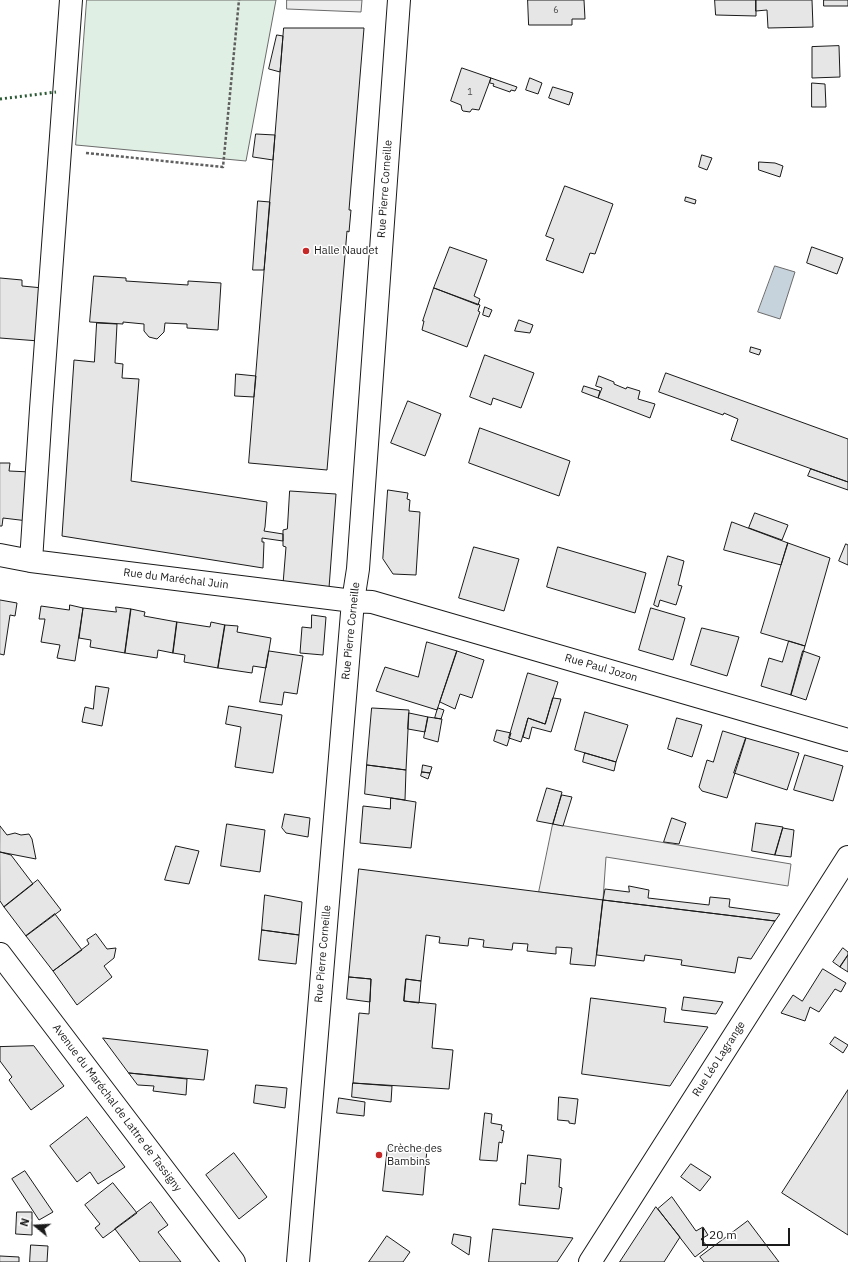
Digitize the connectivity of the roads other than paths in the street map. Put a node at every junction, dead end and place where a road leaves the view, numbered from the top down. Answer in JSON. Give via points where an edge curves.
{"nodes":[{"id":1,"x":71,"y":0,"type":"edge"},
{"id":2,"x":399,"y":0,"type":"edge"},
{"id":3,"x":0,"y":555,"type":"edge"},
{"id":4,"x":31,"y":561,"type":"junction"},
{"id":5,"x":353,"y":601,"type":"junction"},
{"id":6,"x":848,"y":740,"type":"edge"},
{"id":7,"x":848,"y":857,"type":"edge"},
{"id":8,"x":0,"y":954,"type":"edge"},
{"id":9,"x":234,"y":1262,"type":"edge"},
{"id":10,"x":298,"y":1262,"type":"edge"},
{"id":11,"x":590,"y":1262,"type":"edge"}],
"edges":[{"from":1,"to":4,"type":"street"},
{"from":2,"to":5,"type":"street","name":"Rue Pierre Corneille","via":[[358,569]]},
{"from":3,"to":4,"type":"street","name":"Rue du Maréchal Juin"},
{"from":4,"to":5,"type":"street","name":"Rue du Maréchal Juin"},
{"from":5,"to":6,"type":"street","name":"Rue Paul Jozon","via":[[372,602]]},
{"from":5,"to":10,"type":"street","name":"Rue Pierre Corneille"},
{"from":7,"to":11,"type":"street","name":"Rue Léo Lagrange"},
{"from":8,"to":9,"type":"street","name":"Avenue du Maréchal de Lattre de Tassigny"}]}
